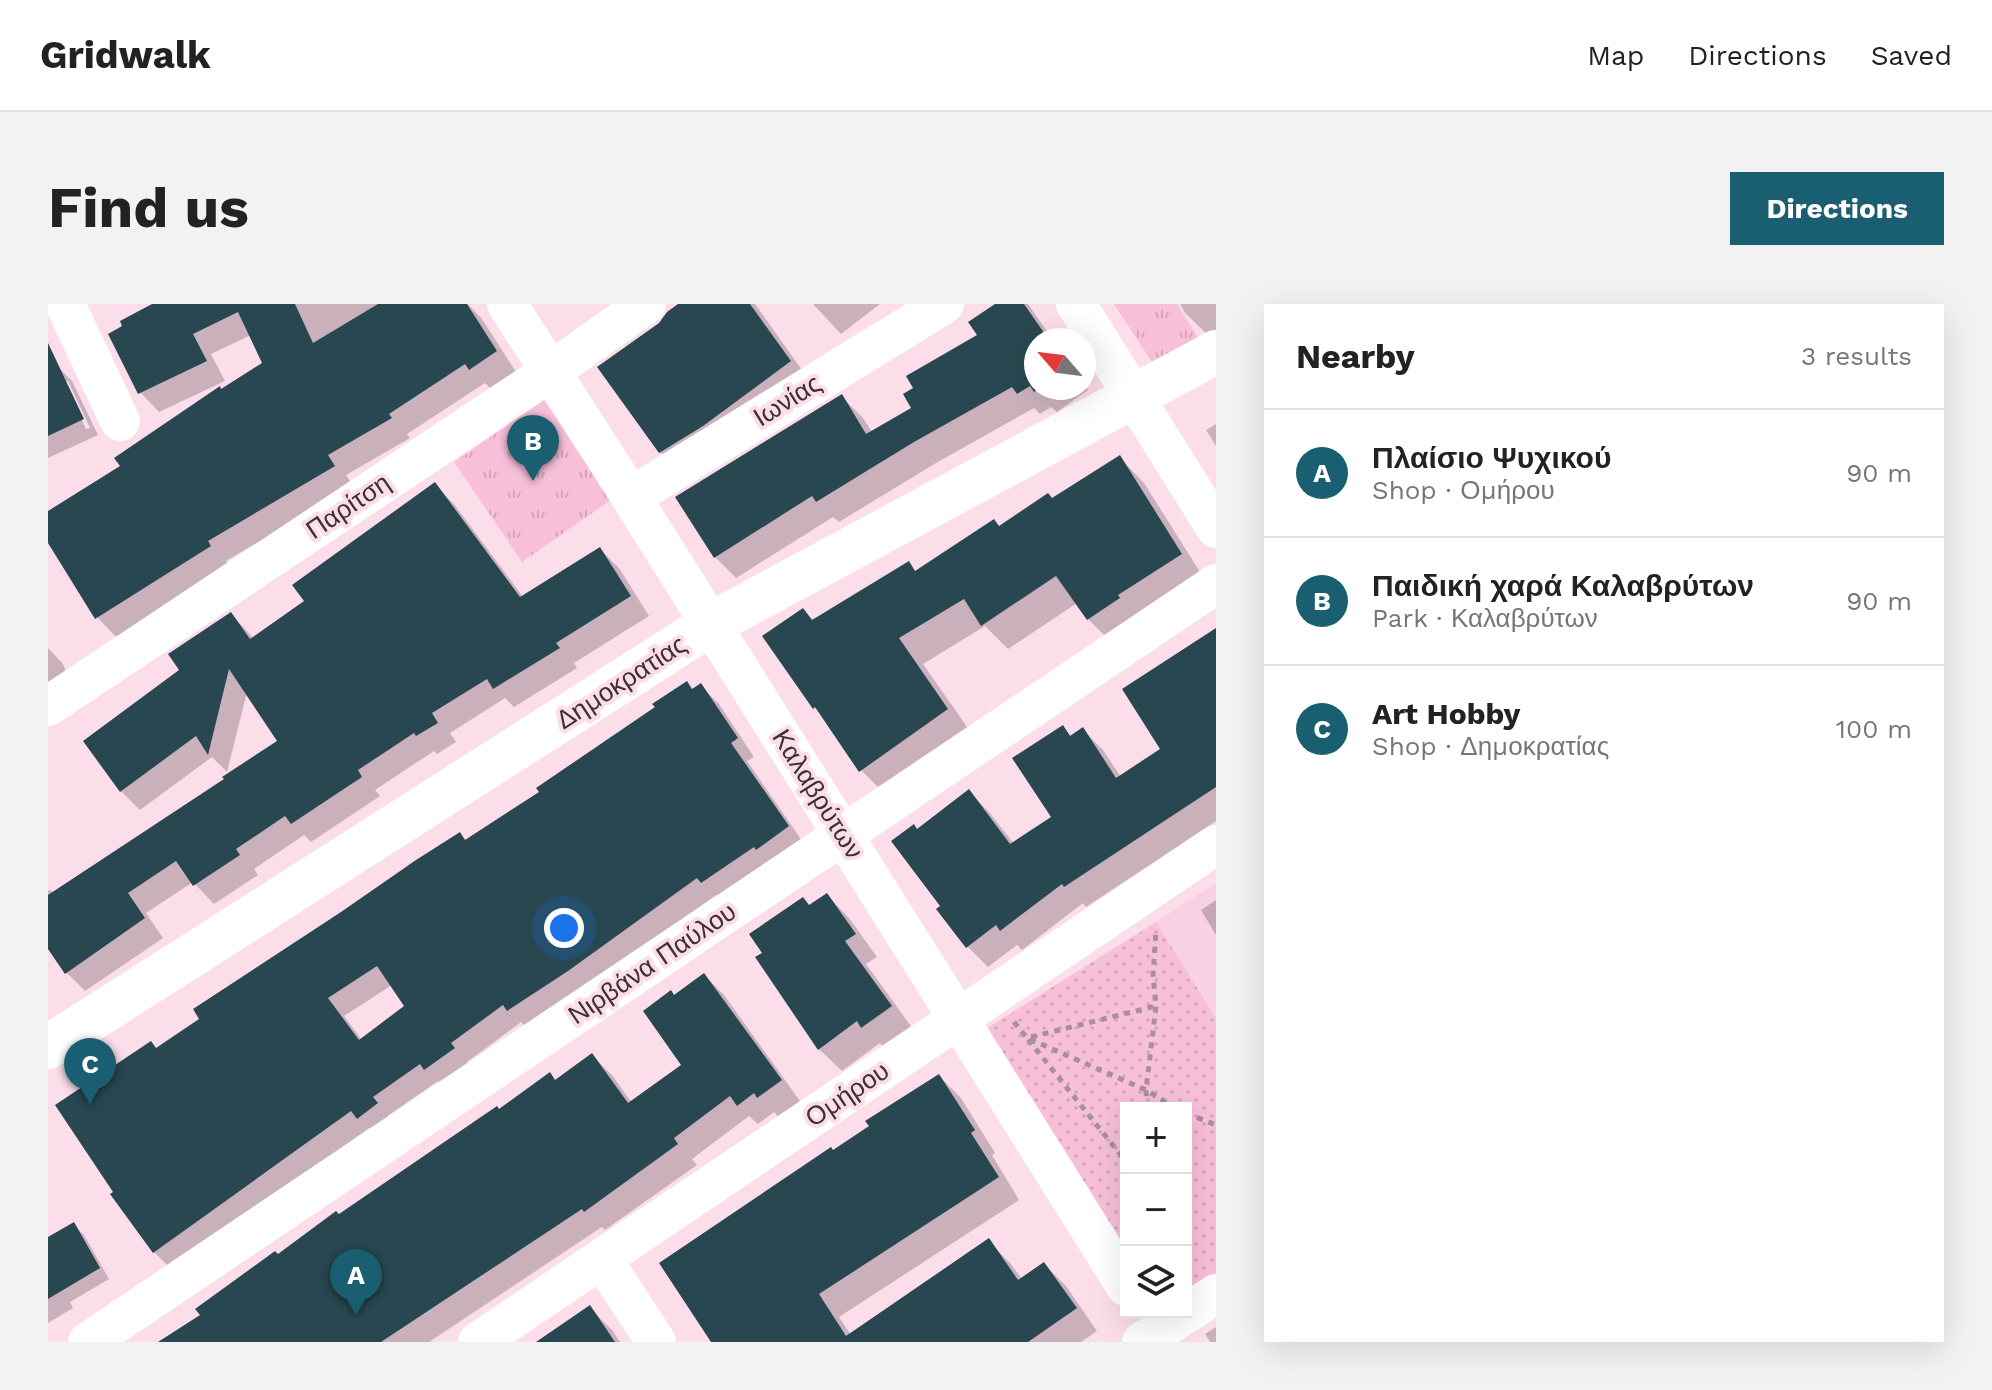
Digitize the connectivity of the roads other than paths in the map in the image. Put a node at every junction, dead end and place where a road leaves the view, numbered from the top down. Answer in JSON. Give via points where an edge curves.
{"nodes":[{"id":1,"x":507,"y":304,"type":"edge"},
{"id":2,"x":646,"y":304,"type":"edge"},
{"id":3,"x":944,"y":304,"type":"edge"},
{"id":4,"x":1076,"y":304,"type":"edge"},
{"id":5,"x":63,"y":308,"type":"edge"},
{"id":6,"x":1216,"y":352,"type":"edge"},
{"id":7,"x":550,"y":372,"type":"junction"},
{"id":8,"x":1133,"y":395,"type":"junction"},
{"id":9,"x":120,"y":421,"type":"dead end"},
{"id":10,"x":631,"y":497,"type":"junction"},
{"id":11,"x":1216,"y":528,"type":"edge"},
{"id":12,"x":1216,"y":584,"type":"edge"},
{"id":13,"x":711,"y":624,"type":"junction"},
{"id":14,"x":48,"y":706,"type":"edge"},
{"id":15,"x":843,"y":835,"type":"junction"},
{"id":16,"x":1216,"y":845,"type":"edge"},
{"id":17,"x":958,"y":1019,"type":"junction"},
{"id":18,"x":48,"y":1047,"type":"edge"},
{"id":19,"x":602,"y":1259,"type":"junction"},
{"id":20,"x":1120,"y":1276,"type":"edge"},
{"id":21,"x":1216,"y":1294,"type":"edge"},
{"id":22,"x":1150,"y":1332,"type":"edge"},
{"id":23,"x":88,"y":1342,"type":"edge"},
{"id":24,"x":478,"y":1342,"type":"edge"},
{"id":25,"x":656,"y":1342,"type":"edge"}],
"edges":[{"from":1,"to":7,"type":"street","name":"Καλαβρύτων"},
{"from":2,"to":7,"type":"street","name":"Παρίτση"},
{"from":3,"to":10,"type":"street","name":"Ιωνίας"},
{"from":4,"to":8,"type":"street"},
{"from":5,"to":9,"type":"street"},
{"from":6,"to":8,"type":"street","name":"Δημοκρατίας"},
{"from":7,"to":10,"type":"street","name":"Καλαβρύτων"},
{"from":7,"to":14,"type":"street","name":"Παρίτση"},
{"from":8,"to":11,"type":"street"},
{"from":8,"to":13,"type":"street","name":"Δημοκρατίας"},
{"from":10,"to":13,"type":"street","name":"Καλαβρύτων"},
{"from":12,"to":15,"type":"street","name":"Νιρβάνα Παύλου"},
{"from":13,"to":15,"type":"street","name":"Καλαβρύτων"},
{"from":13,"to":18,"type":"street","name":"Δημοκρατίας"},
{"from":15,"to":17,"type":"street","name":"Καλαβρύτων"},
{"from":15,"to":23,"type":"street","name":"Νιρβάνα Παύλου"},
{"from":16,"to":17,"type":"street","name":"Ομήρου"},
{"from":17,"to":19,"type":"street","name":"Ομήρου"},
{"from":17,"to":20,"type":"street","name":"Καλαβρύτων"},
{"from":19,"to":24,"type":"street","name":"Ομήρου"},
{"from":19,"to":25,"type":"street"},
{"from":21,"to":22,"type":"street"}]}
